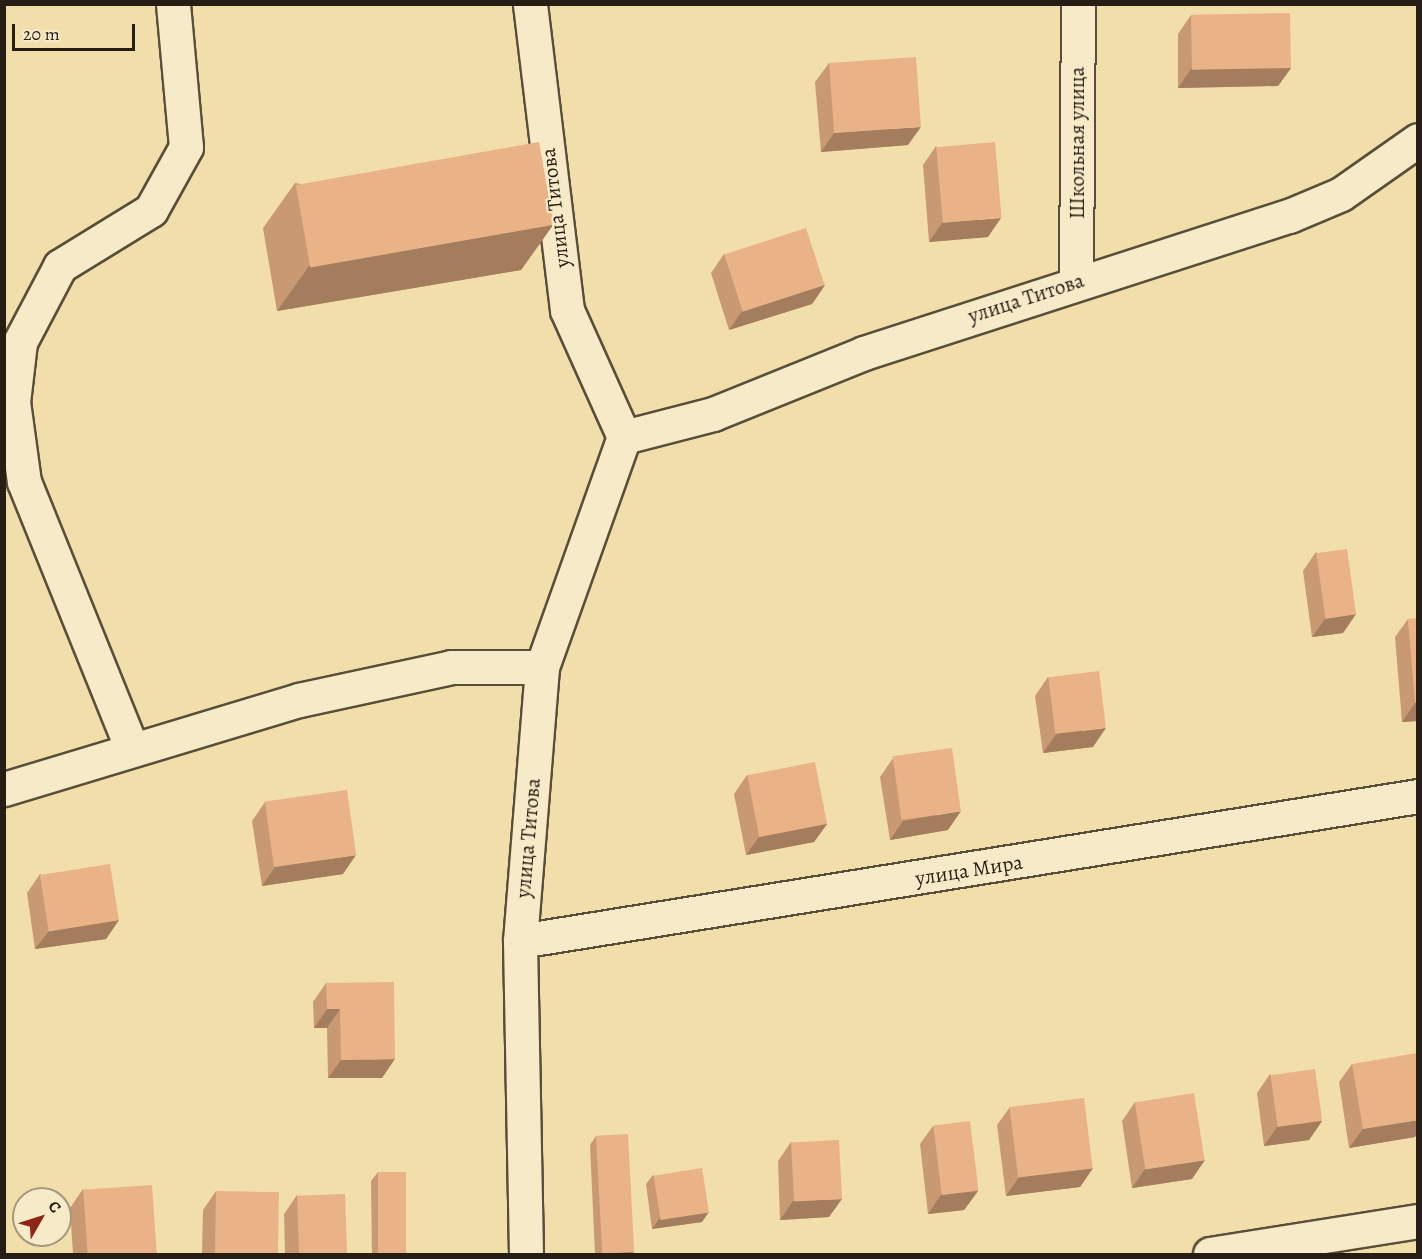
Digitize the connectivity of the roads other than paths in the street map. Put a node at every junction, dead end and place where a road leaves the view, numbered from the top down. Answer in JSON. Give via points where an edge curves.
{"nodes":[{"id":1,"x":173,"y":4,"type":"edge"},
{"id":2,"x":530,"y":4,"type":"edge"},
{"id":3,"x":1078,"y":4,"type":"edge"},
{"id":4,"x":1418,"y":140,"type":"edge"},
{"id":5,"x":1076,"y":281,"type":"junction"},
{"id":6,"x":624,"y":437,"type":"junction"},
{"id":7,"x":542,"y":667,"type":"junction"},
{"id":8,"x":132,"y":749,"type":"junction"},
{"id":9,"x":4,"y":789,"type":"edge"},
{"id":10,"x":1418,"y":796,"type":"edge"},
{"id":11,"x":520,"y":941,"type":"junction"},
{"id":12,"x":1418,"y":1221,"type":"edge"},
{"id":13,"x":526,"y":1254,"type":"edge"},
{"id":14,"x":1209,"y":1254,"type":"edge"}],
"edges":[{"from":1,"to":8,"type":"street","via":[[186,147],[151,210],[60,266],[20,342],[13,402],[24,482]]},
{"from":2,"to":6,"type":"street","name":"улица Титова","via":[[567,310]]},
{"from":3,"to":5,"type":"street","name":"Школьная улица"},
{"from":4,"to":5,"type":"street","name":"улица Титова","via":[[1341,194],[1299,212]]},
{"from":5,"to":6,"type":"street","name":"улица Титова","via":[[864,353],[713,414]]},
{"from":6,"to":7,"type":"street","name":"улица Титова"},
{"from":7,"to":8,"type":"street","via":[[451,667],[299,700]]},
{"from":7,"to":11,"type":"street","name":"улица Титова"},
{"from":8,"to":9,"type":"street"},
{"from":10,"to":11,"type":"street","name":"улица Мира"},
{"from":11,"to":13,"type":"street","name":"улица Титова"},
{"from":12,"to":14,"type":"street"}]}
